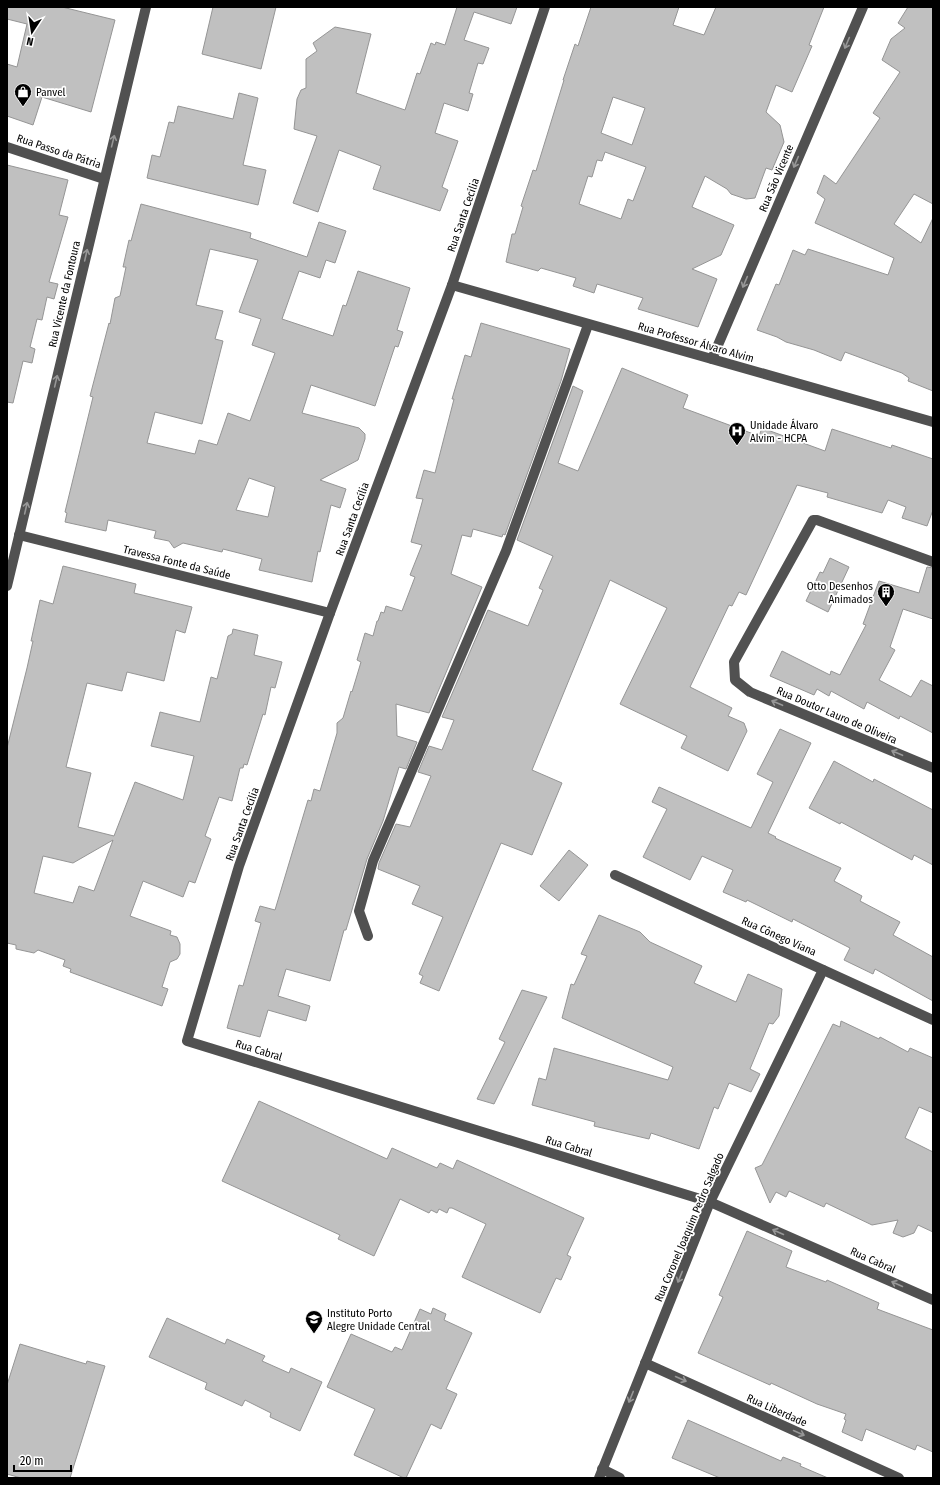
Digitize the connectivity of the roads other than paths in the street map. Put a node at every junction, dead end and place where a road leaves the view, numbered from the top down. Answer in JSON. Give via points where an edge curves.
{"nodes":[{"id":1,"x":146,"y":7,"type":"edge"},
{"id":2,"x":546,"y":7,"type":"edge"},
{"id":3,"x":862,"y":7,"type":"edge"},
{"id":4,"x":7,"y":147,"type":"edge"},
{"id":5,"x":104,"y":179,"type":"junction"},
{"id":6,"x":452,"y":285,"type":"junction"},
{"id":7,"x":588,"y":325,"type":"junction"},
{"id":8,"x":712,"y":359,"type":"junction"},
{"id":9,"x":933,"y":422,"type":"edge"},
{"id":10,"x":19,"y":535,"type":"junction"},
{"id":11,"x":933,"y":562,"type":"edge"},
{"id":12,"x":7,"y":586,"type":"edge"},
{"id":13,"x":330,"y":613,"type":"junction"},
{"id":14,"x":933,"y":768,"type":"edge"},
{"id":15,"x":615,"y":875,"type":"dead end"},
{"id":16,"x":368,"y":936,"type":"dead end"},
{"id":17,"x":823,"y":970,"type":"junction"},
{"id":18,"x":933,"y":1020,"type":"edge"},
{"id":19,"x":187,"y":1041,"type":"joint"},
{"id":20,"x":710,"y":1202,"type":"junction"},
{"id":21,"x":933,"y":1300,"type":"edge"},
{"id":22,"x":645,"y":1363,"type":"junction"},
{"id":23,"x":600,"y":1474,"type":"edge"},
{"id":24,"x":620,"y":1478,"type":"edge"},
{"id":25,"x":898,"y":1478,"type":"edge"}],
"edges":[{"from":5,"to":1,"type":"street","name":"Rua Vicente da Fontoura","one_way":true},
{"from":2,"to":6,"type":"street","name":"Rua Santa Cecília"},
{"from":3,"to":8,"type":"street","name":"Rua São Vicente","one_way":true},
{"from":4,"to":5,"type":"street","name":"Rua Passo da Pátria"},
{"from":10,"to":5,"type":"street","name":"Rua Vicente da Fontoura","one_way":true},
{"from":6,"to":7,"type":"street","name":"Rua Professor Álvaro Alvim"},
{"from":6,"to":13,"type":"street","name":"Rua Santa Cecília"},
{"from":7,"to":8,"type":"street","name":"Rua Professor Álvaro Alvim"},
{"from":7,"to":16,"type":"street","via":[[506,551],[373,861],[359,912]]},
{"from":8,"to":9,"type":"street","name":"Rua Professor Álvaro Alvim"},
{"from":10,"to":12,"type":"street","name":"Rua Vicente da Fontoura"},
{"from":10,"to":13,"type":"street","name":"Travessa Fonte da Saúde"},
{"from":14,"to":11,"type":"street","name":"Rua Doutor Lauro de Oliveira","one_way":true,"via":[[750,692],[735,680],[734,662],[813,520]]},
{"from":13,"to":19,"type":"street","name":"Rua Santa Cecília","via":[[239,866]]},
{"from":15,"to":17,"type":"street","name":"Rua Cônego Viana"},
{"from":17,"to":18,"type":"street","name":"Rua Cônego Viana"},
{"from":17,"to":20,"type":"street","name":"Rua Coronel Joaquim Pedro Salgado"},
{"from":19,"to":20,"type":"street","name":"Rua Cabral"},
{"from":21,"to":20,"type":"street","name":"Rua Cabral","one_way":true},
{"from":20,"to":22,"type":"street","name":"Rua Coronel Joaquim Pedro Salgado","one_way":true},
{"from":22,"to":23,"type":"street","name":"Rua Coronel Joaquim Pedro Salgado","one_way":true},
{"from":22,"to":25,"type":"street","name":"Rua Liberdade","one_way":true},
{"from":23,"to":24,"type":"street"}]}
